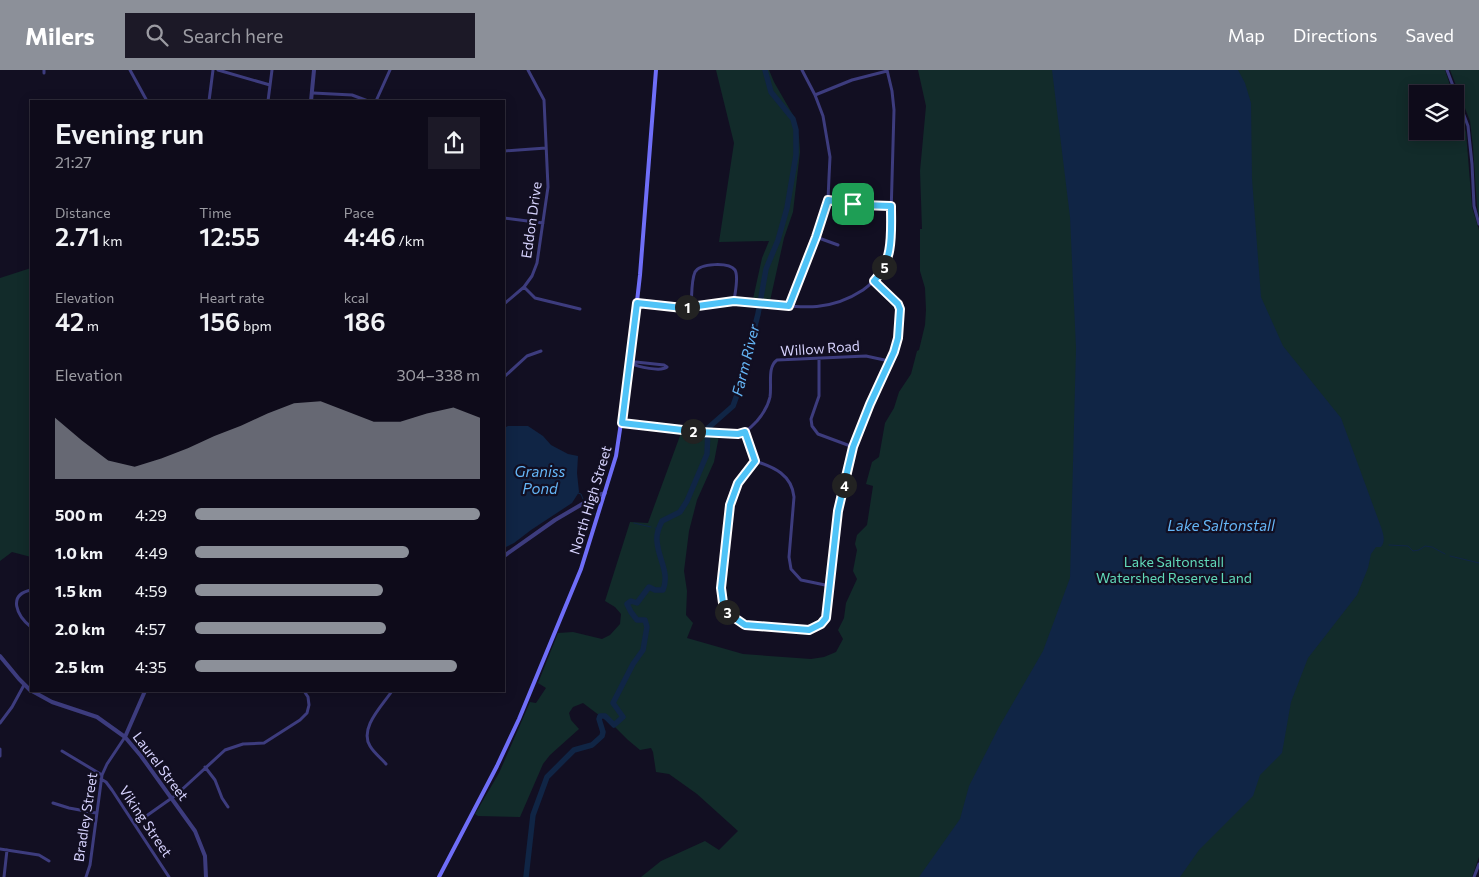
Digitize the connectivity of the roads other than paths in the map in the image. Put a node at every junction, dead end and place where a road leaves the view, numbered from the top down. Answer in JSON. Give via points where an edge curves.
{"nodes":[{"id":1,"x":130,"y":70,"type":"edge"},
{"id":2,"x":213,"y":70,"type":"edge"},
{"id":3,"x":218,"y":70,"type":"edge"},
{"id":4,"x":272,"y":70,"type":"edge"},
{"id":5,"x":314,"y":70,"type":"edge"},
{"id":6,"x":390,"y":70,"type":"edge"},
{"id":7,"x":528,"y":70,"type":"edge"},
{"id":8,"x":656,"y":70,"type":"edge"},
{"id":9,"x":802,"y":70,"type":"edge"},
{"id":10,"x":887,"y":70,"type":"edge"},
{"id":11,"x":1447,"y":70,"type":"edge"},
{"id":12,"x":270,"y":85,"type":"junction"},
{"id":13,"x":313,"y":93,"type":"junction"},
{"id":14,"x":815,"y":95,"type":"junction"},
{"id":15,"x":146,"y":100,"type":"edge"},
{"id":16,"x":209,"y":100,"type":"edge"},
{"id":17,"x":268,"y":100,"type":"edge"},
{"id":18,"x":312,"y":100,"type":"edge"},
{"id":19,"x":365,"y":100,"type":"edge"},
{"id":20,"x":376,"y":100,"type":"edge"},
{"id":21,"x":546,"y":148,"type":"junction"},
{"id":22,"x":505,"y":151,"type":"edge"},
{"id":23,"x":828,"y":200,"type":"junction"},
{"id":24,"x":891,"y":206,"type":"junction"},
{"id":25,"x":505,"y":218,"type":"edge"},
{"id":26,"x":543,"y":223,"type":"junction"},
{"id":27,"x":1479,"y":224,"type":"edge"},
{"id":28,"x":816,"y":237,"type":"junction"},
{"id":29,"x":838,"y":245,"type":"dead end"},
{"id":30,"x":874,"y":281,"type":"junction"},
{"id":31,"x":524,"y":288,"type":"junction"},
{"id":32,"x":505,"y":301,"type":"edge"},
{"id":33,"x":734,"y":301,"type":"junction"},
{"id":34,"x":637,"y":303,"type":"junction"},
{"id":35,"x":789,"y":306,"type":"junction"},
{"id":36,"x":691,"y":307,"type":"junction"},
{"id":37,"x":580,"y":309,"type":"dead end"},
{"id":38,"x":541,"y":351,"type":"dead end"},
{"id":39,"x":820,"y":358,"type":"junction"},
{"id":40,"x":889,"y":361,"type":"junction"},
{"id":41,"x":630,"y":363,"type":"junction"},
{"id":42,"x":505,"y":376,"type":"edge"},
{"id":43,"x":622,"y":423,"type":"junction"},
{"id":44,"x":745,"y":432,"type":"junction"},
{"id":45,"x":853,"y":447,"type":"junction"},
{"id":46,"x":755,"y":461,"type":"junction"},
{"id":47,"x":605,"y":493,"type":"junction"},
{"id":48,"x":505,"y":555,"type":"edge"},
{"id":49,"x":830,"y":586,"type":"junction"},
{"id":50,"x":30,"y":590,"type":"edge"},
{"id":51,"x":30,"y":626,"type":"edge"},
{"id":52,"x":0,"y":656,"type":"edge"},
{"id":53,"x":24,"y":685,"type":"junction"},
{"id":54,"x":30,"y":689,"type":"edge"},
{"id":55,"x":145,"y":692,"type":"edge"},
{"id":56,"x":305,"y":692,"type":"edge"},
{"id":57,"x":391,"y":692,"type":"edge"},
{"id":58,"x":36,"y":693,"type":"edge"},
{"id":59,"x":0,"y":724,"type":"edge"},
{"id":60,"x":125,"y":737,"type":"junction"},
{"id":61,"x":0,"y":749,"type":"edge"},
{"id":62,"x":62,"y":751,"type":"dead end"},
{"id":63,"x":0,"y":756,"type":"edge"},
{"id":64,"x":386,"y":764,"type":"dead end"},
{"id":65,"x":205,"y":767,"type":"junction"},
{"id":66,"x":101,"y":777,"type":"junction"},
{"id":67,"x":172,"y":798,"type":"junction"},
{"id":68,"x":53,"y":803,"type":"dead end"},
{"id":69,"x":228,"y":807,"type":"dead end"},
{"id":70,"x":96,"y":813,"type":"junction"},
{"id":71,"x":135,"y":824,"type":"junction"},
{"id":72,"x":0,"y":849,"type":"edge"},
{"id":73,"x":7,"y":850,"type":"junction"},
{"id":74,"x":49,"y":861,"type":"dead end"},
{"id":75,"x":1479,"y":864,"type":"edge"},
{"id":76,"x":4,"y":877,"type":"edge"},
{"id":77,"x":86,"y":877,"type":"edge"},
{"id":78,"x":169,"y":877,"type":"edge"},
{"id":79,"x":206,"y":877,"type":"edge"},
{"id":80,"x":439,"y":877,"type":"edge"},
{"id":81,"x":1474,"y":877,"type":"edge"}],
"edges":[{"from":1,"to":15,"type":"street"},
{"from":2,"to":16,"type":"street"},
{"from":3,"to":12,"type":"street"},
{"from":4,"to":12,"type":"street"},
{"from":5,"to":13,"type":"street"},
{"from":6,"to":20,"type":"street"},
{"from":7,"to":21,"type":"street","name":"Eddon Drive","via":[[544,100]]},
{"from":8,"to":34,"type":"main road","name":"North High Street"},
{"from":9,"to":14,"type":"street"},
{"from":10,"to":14,"type":"street"},
{"from":10,"to":24,"type":"street","via":[[894,110]]},
{"from":11,"to":27,"type":"street","via":[[1468,126],[1474,206]]},
{"from":12,"to":17,"type":"street"},
{"from":13,"to":18,"type":"street"},
{"from":13,"to":19,"type":"street","via":[[352,95]]},
{"from":14,"to":23,"type":"street","via":[[828,140]]},
{"from":21,"to":22,"type":"street"},
{"from":21,"to":26,"type":"street","name":"Eddon Drive","via":[[548,187]]},
{"from":23,"to":24,"type":"street"},
{"from":23,"to":28,"type":"street"},
{"from":24,"to":30,"type":"street","via":[[888,257]]},
{"from":25,"to":26,"type":"street"},
{"from":26,"to":31,"type":"street","name":"Eddon Drive","via":[[537,263]]},
{"from":28,"to":29,"type":"street"},
{"from":28,"to":35,"type":"street"},
{"from":30,"to":35,"type":"street","via":[[841,301],[817,307]]},
{"from":30,"to":40,"type":"street","via":[[900,309],[898,338]]},
{"from":31,"to":32,"type":"street","name":"Eddon Drive"},
{"from":31,"to":37,"type":"street","via":[[535,298]]},
{"from":33,"to":35,"type":"street"},
{"from":33,"to":36,"type":"street"},
{"from":33,"to":36,"type":"street","via":[[734,269],[706,265],[695,272]]},
{"from":34,"to":36,"type":"street"},
{"from":34,"to":41,"type":"main road","name":"North High Street"},
{"from":38,"to":42,"type":"street","via":[[527,356]]},
{"from":39,"to":40,"type":"street","name":"Willow Road","via":[[866,356]]},
{"from":39,"to":44,"type":"street","name":"Willow Road","via":[[775,361],[768,404]]},
{"from":39,"to":45,"type":"street","via":[[819,396],[811,419],[812,426],[818,434]]},
{"from":40,"to":45,"type":"street"},
{"from":41,"to":41,"type":"street","via":[[663,370],[667,367],[664,365]]},
{"from":41,"to":43,"type":"main road","name":"North High Street"},
{"from":43,"to":44,"type":"street","via":[[700,432]]},
{"from":43,"to":47,"type":"main road","name":"North High Street"},
{"from":44,"to":46,"type":"street"},
{"from":45,"to":49,"type":"street","via":[[838,511]]},
{"from":46,"to":49,"type":"street","via":[[780,471],[793,488],[789,557],[793,572],[805,581]]},
{"from":46,"to":49,"type":"street","via":[[738,483],[730,505],[721,588],[726,609],[745,625],[809,630],[826,618]]},
{"from":47,"to":48,"type":"street","via":[[555,520]]},
{"from":47,"to":80,"type":"main road","name":"North High Street","via":[[581,569],[519,719]]},
{"from":50,"to":51,"type":"street","via":[[21,593],[16,605]]},
{"from":52,"to":53,"type":"street","name":"Laurel Street"},
{"from":53,"to":54,"type":"street","name":"Laurel Street"},
{"from":53,"to":59,"type":"street"},
{"from":55,"to":60,"type":"street"},
{"from":56,"to":65,"type":"street","via":[[309,705],[300,720],[264,743],[231,747]]},
{"from":57,"to":64,"type":"street","via":[[367,730],[371,747]]},
{"from":58,"to":60,"type":"street","name":"Laurel Street","via":[[91,714]]},
{"from":60,"to":66,"type":"street","name":"Bradley Street"},
{"from":60,"to":67,"type":"street","name":"Laurel Street"},
{"from":61,"to":63,"type":"street"},
{"from":62,"to":66,"type":"street","name":"Viking Street"},
{"from":65,"to":67,"type":"street"},
{"from":65,"to":69,"type":"street"},
{"from":66,"to":70,"type":"street","name":"Bradley Street"},
{"from":66,"to":71,"type":"street","name":"Viking Street"},
{"from":67,"to":71,"type":"street"},
{"from":67,"to":79,"type":"street","name":"Laurel Street","via":[[200,839]]},
{"from":68,"to":70,"type":"street"},
{"from":70,"to":77,"type":"street","name":"Bradley Street"},
{"from":71,"to":78,"type":"street","name":"Viking Street"},
{"from":72,"to":73,"type":"street"},
{"from":73,"to":74,"type":"street","via":[[39,855]]},
{"from":73,"to":76,"type":"street"},
{"from":75,"to":81,"type":"street"}]}
